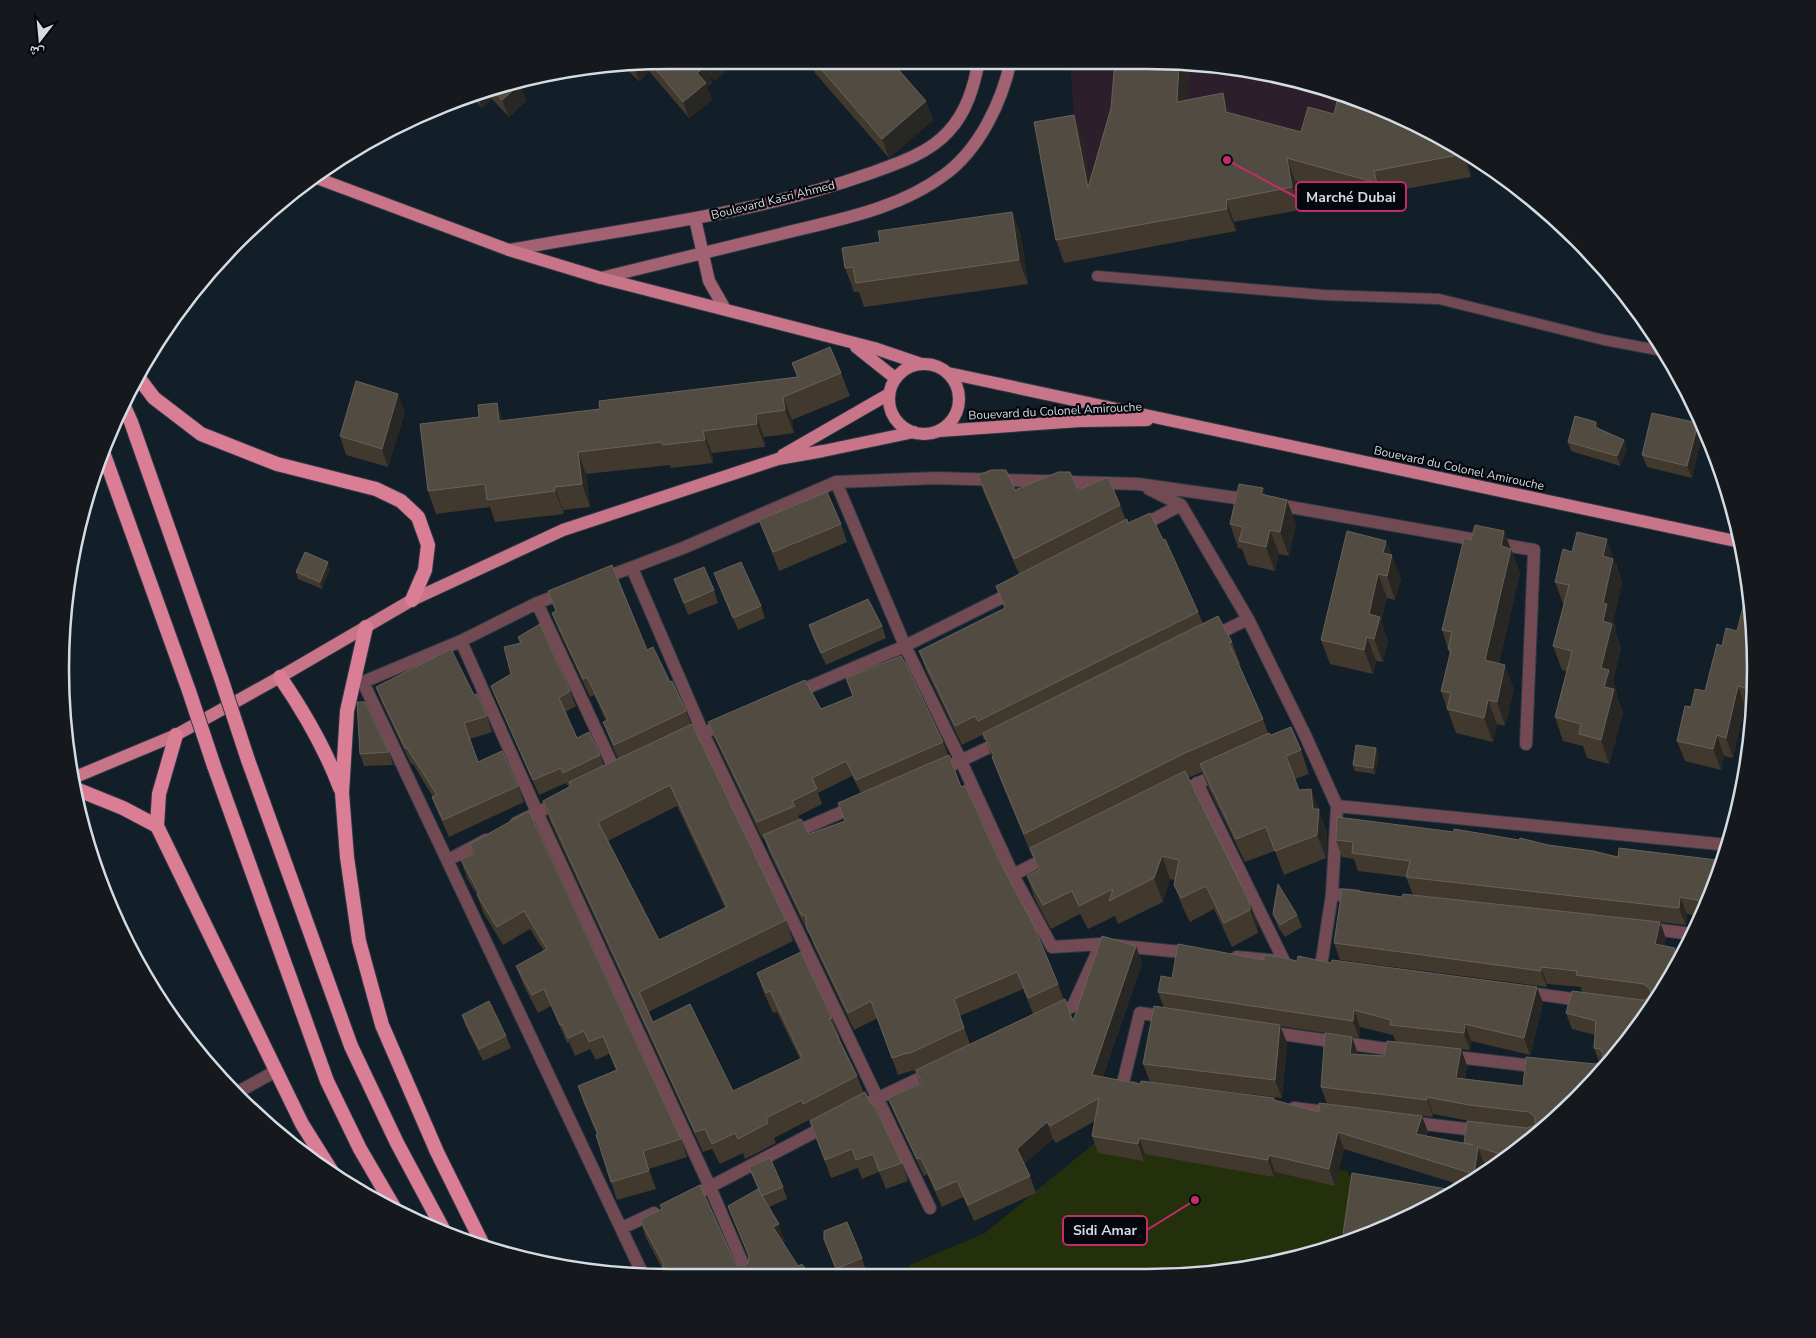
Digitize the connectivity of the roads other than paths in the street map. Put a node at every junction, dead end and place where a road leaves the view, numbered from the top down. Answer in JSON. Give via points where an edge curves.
{"nodes":[{"id":1,"x":977,"y":69,"type":"edge"},
{"id":2,"x":1008,"y":69,"type":"edge"},
{"id":3,"x":322,"y":180,"type":"edge"},
{"id":4,"x":695,"y":219,"type":"junction"},
{"id":5,"x":509,"y":250,"type":"junction"},
{"id":6,"x":704,"y":253,"type":"junction"},
{"id":7,"x":1097,"y":276,"type":"dead end"},
{"id":8,"x":601,"y":278,"type":"junction"},
{"id":9,"x":725,"y":309,"type":"junction"},
{"id":10,"x":850,"y":342,"type":"junction"},
{"id":11,"x":1654,"y":348,"type":"edge"},
{"id":12,"x":921,"y":364,"type":"junction"},
{"id":13,"x":948,"y":373,"type":"junction"},
{"id":14,"x":895,"y":378,"type":"junction"},
{"id":15,"x":142,"y":382,"type":"edge"},
{"id":16,"x":889,"y":394,"type":"junction"},
{"id":17,"x":127,"y":413,"type":"edge"},
{"id":18,"x":1172,"y":420,"type":"junction"},
{"id":19,"x":939,"y":431,"type":"junction"},
{"id":20,"x":914,"y":432,"type":"junction"},
{"id":21,"x":778,"y":459,"type":"junction"},
{"id":22,"x":106,"y":461,"type":"edge"},
{"id":23,"x":836,"y":482,"type":"junction"},
{"id":24,"x":1138,"y":484,"type":"junction"},
{"id":25,"x":1181,"y":505,"type":"junction"},
{"id":26,"x":1130,"y":532,"type":"edge"},
{"id":27,"x":1733,"y":541,"type":"edge"},
{"id":28,"x":632,"y":568,"type":"junction"},
{"id":29,"x":1026,"y":585,"type":"edge"},
{"id":30,"x":412,"y":600,"type":"junction"},
{"id":31,"x":537,"y":603,"type":"junction"},
{"id":32,"x":1248,"y":619,"type":"junction"},
{"id":33,"x":366,"y":627,"type":"junction"},
{"id":34,"x":460,"y":640,"type":"junction"},
{"id":35,"x":1196,"y":644,"type":"edge"},
{"id":36,"x":905,"y":646,"type":"junction"},
{"id":37,"x":280,"y":677,"type":"junction"},
{"id":38,"x":786,"y":697,"type":"edge"},
{"id":39,"x":740,"y":717,"type":"edge"},
{"id":40,"x":703,"y":732,"type":"junction"},
{"id":41,"x":176,"y":735,"type":"junction"},
{"id":42,"x":1013,"y":735,"type":"edge"},
{"id":43,"x":1526,"y":744,"type":"dead end"},
{"id":44,"x":669,"y":750,"type":"edge"},
{"id":45,"x":961,"y":761,"type":"junction"},
{"id":46,"x":1233,"y":767,"type":"edge"},
{"id":47,"x":943,"y":769,"type":"edge"},
{"id":48,"x":617,"y":775,"type":"edge"},
{"id":49,"x":78,"y":776,"type":"edge"},
{"id":50,"x":1197,"y":783,"type":"junction"},
{"id":51,"x":81,"y":791,"type":"edge"},
{"id":52,"x":342,"y":793,"type":"junction"},
{"id":53,"x":572,"y":796,"type":"edge"},
{"id":54,"x":869,"y":800,"type":"edge"},
{"id":55,"x":1162,"y":801,"type":"edge"},
{"id":56,"x":1337,"y":806,"type":"junction"},
{"id":57,"x":537,"y":812,"type":"junction"},
{"id":58,"x":157,"y":826,"type":"junction"},
{"id":59,"x":768,"y":844,"type":"junction"},
{"id":60,"x":1721,"y":844,"type":"edge"},
{"id":61,"x":1057,"y":853,"type":"edge"},
{"id":62,"x":448,"y":860,"type":"junction"},
{"id":63,"x":1013,"y":875,"type":"junction"},
{"id":64,"x":1332,"y":894,"type":"junction"},
{"id":65,"x":1371,"y":898,"type":"edge"},
{"id":66,"x":1634,"y":927,"type":"edge"},
{"id":67,"x":1685,"y":933,"type":"edge"},
{"id":68,"x":1101,"y":944,"type":"junction"},
{"id":69,"x":1207,"y":954,"type":"edge"},
{"id":70,"x":1226,"y":956,"type":"edge"},
{"id":71,"x":1321,"y":966,"type":"edge"},
{"id":72,"x":1514,"y":991,"type":"edge"},
{"id":73,"x":1601,"y":1003,"type":"edge"},
{"id":74,"x":1178,"y":1019,"type":"edge"},
{"id":75,"x":1037,"y":1022,"type":"edge"},
{"id":76,"x":1254,"y":1030,"type":"edge"},
{"id":77,"x":1417,"y":1052,"type":"edge"},
{"id":78,"x":1437,"y":1055,"type":"edge"},
{"id":79,"x":940,"y":1068,"type":"edge"},
{"id":80,"x":1553,"y":1068,"type":"edge"},
{"id":81,"x":276,"y":1071,"type":"junction"},
{"id":82,"x":1142,"y":1089,"type":"edge"},
{"id":83,"x":242,"y":1090,"type":"edge"},
{"id":84,"x":878,"y":1098,"type":"junction"},
{"id":85,"x":1279,"y":1106,"type":"edge"},
{"id":86,"x":862,"y":1107,"type":"edge"},
{"id":87,"x":1348,"y":1114,"type":"edge"},
{"id":88,"x":836,"y":1120,"type":"edge"},
{"id":89,"x":1397,"y":1120,"type":"edge"},
{"id":90,"x":1495,"y":1132,"type":"edge"},
{"id":91,"x":324,"y":1160,"type":"edge"},
{"id":92,"x":710,"y":1187,"type":"junction"},
{"id":93,"x":693,"y":1195,"type":"edge"},
{"id":94,"x":389,"y":1200,"type":"edge"},
{"id":95,"x":666,"y":1208,"type":"edge"},
{"id":96,"x":930,"y":1208,"type":"dead end"},
{"id":97,"x":441,"y":1225,"type":"edge"},
{"id":98,"x":622,"y":1228,"type":"junction"},
{"id":99,"x":479,"y":1238,"type":"edge"},
{"id":100,"x":640,"y":1268,"type":"edge"},
{"id":101,"x":745,"y":1269,"type":"edge"}],
"edges":[{"from":1,"to":4,"type":"main road","name":"Boulevard Kasri Ahmed","via":[[969,100],[960,118],[929,148],[907,160],[844,183]]},
{"from":2,"to":6,"type":"main road","via":[[991,119],[972,148],[945,175],[870,212]]},
{"from":3,"to":5,"type":"main road"},
{"from":4,"to":5,"type":"main road","name":"Boulevard Kasri Ahmed"},
{"from":4,"to":6,"type":"main road"},
{"from":5,"to":8,"type":"main road"},
{"from":6,"to":8,"type":"main road"},
{"from":6,"to":9,"type":"main road","via":[[710,281]]},
{"from":7,"to":11,"type":"lane","via":[[1324,295],[1439,299],[1604,340]]},
{"from":8,"to":9,"type":"main road"},
{"from":9,"to":10,"type":"main road"},
{"from":10,"to":12,"type":"main road"},
{"from":10,"to":14,"type":"main road"},
{"from":12,"to":13,"type":"main road","via":[[931,364]]},
{"from":12,"to":14,"type":"main road","via":[[911,366]]},
{"from":13,"to":18,"type":"main road","name":"Bouevard du Colonel Amirouche"},
{"from":13,"to":19,"type":"main road","via":[[959,393],[959,404],[955,415]]},
{"from":14,"to":16,"type":"main road"},
{"from":15,"to":30,"type":"highway","via":[[154,398],[200,434],[277,464],[376,489],[401,501],[418,517],[428,545],[425,570]]},
{"from":16,"to":20,"type":"main road","via":[[892,415],[905,429]]},
{"from":16,"to":21,"type":"main road"},
{"from":17,"to":97,"type":"highway","bridge":true,"via":[[352,1046],[397,1143]]},
{"from":18,"to":19,"type":"main road","name":"Bouevard du Colonel Amirouche","via":[[1080,421]]},
{"from":18,"to":27,"type":"main road","name":"Bouevard du Colonel Amirouche"},
{"from":19,"to":20,"type":"main road"},
{"from":20,"to":21,"type":"main road"},
{"from":21,"to":30,"type":"main road","via":[[563,530]]},
{"from":22,"to":94,"type":"highway","bridge":true,"via":[[327,1081],[360,1149]]},
{"from":23,"to":24,"type":"street","via":[[936,478]]},
{"from":23,"to":28,"type":"street"},
{"from":23,"to":36,"type":"street"},
{"from":24,"to":25,"type":"street"},
{"from":24,"to":43,"type":"street","via":[[1234,497],[1534,550]]},
{"from":25,"to":26,"type":"street"},
{"from":25,"to":32,"type":"street"},
{"from":28,"to":31,"type":"street"},
{"from":28,"to":40,"type":"street"},
{"from":29,"to":36,"type":"street"},
{"from":30,"to":33,"type":"main road"},
{"from":31,"to":34,"type":"street"},
{"from":31,"to":48,"type":"street"},
{"from":32,"to":35,"type":"street"},
{"from":32,"to":56,"type":"street","via":[[1300,737]]},
{"from":33,"to":37,"type":"main road"},
{"from":33,"to":52,"type":"highway","via":[[346,711]]},
{"from":34,"to":57,"type":"street"},
{"from":34,"to":62,"type":"street","via":[[363,682]]},
{"from":36,"to":38,"type":"street"},
{"from":36,"to":45,"type":"street"},
{"from":37,"to":41,"type":"main road"},
{"from":37,"to":52,"type":"highway","via":[[316,733]]},
{"from":39,"to":40,"type":"street"},
{"from":40,"to":44,"type":"street"},
{"from":40,"to":59,"type":"street"},
{"from":41,"to":49,"type":"main road"},
{"from":41,"to":58,"type":"highway","via":[[159,794]]},
{"from":42,"to":45,"type":"street"},
{"from":45,"to":47,"type":"street"},
{"from":45,"to":63,"type":"street"},
{"from":46,"to":50,"type":"street"},
{"from":50,"to":55,"type":"street"},
{"from":50,"to":70,"type":"street","via":[[1289,962]]},
{"from":51,"to":58,"type":"highway"},
{"from":52,"to":99,"type":"highway","via":[[359,941],[382,1025],[437,1152]]},
{"from":53,"to":57,"type":"street"},
{"from":54,"to":59,"type":"street"},
{"from":56,"to":60,"type":"street"},
{"from":56,"to":64,"type":"street"},
{"from":57,"to":62,"type":"street"},
{"from":57,"to":92,"type":"street"},
{"from":58,"to":81,"type":"highway"},
{"from":59,"to":84,"type":"street"},
{"from":61,"to":63,"type":"street"},
{"from":62,"to":98,"type":"street"},
{"from":63,"to":68,"type":"street","via":[[1052,947]]},
{"from":64,"to":65,"type":"street"},
{"from":64,"to":71,"type":"street"},
{"from":66,"to":67,"type":"street"},
{"from":68,"to":69,"type":"street"},
{"from":68,"to":75,"type":"street","via":[[1073,1006]]},
{"from":72,"to":73,"type":"street"},
{"from":74,"to":82,"type":"street","via":[[1140,1013],[1122,1087]]},
{"from":76,"to":77,"type":"street"},
{"from":78,"to":80,"type":"street"},
{"from":79,"to":84,"type":"street"},
{"from":81,"to":83,"type":"street"},
{"from":81,"to":91,"type":"highway","via":[[302,1124]]},
{"from":84,"to":86,"type":"street"},
{"from":84,"to":96,"type":"street"},
{"from":85,"to":87,"type":"street"},
{"from":88,"to":92,"type":"street"},
{"from":89,"to":90,"type":"street"},
{"from":92,"to":93,"type":"street"},
{"from":92,"to":101,"type":"street"},
{"from":95,"to":98,"type":"street"},
{"from":98,"to":100,"type":"street"}]}
